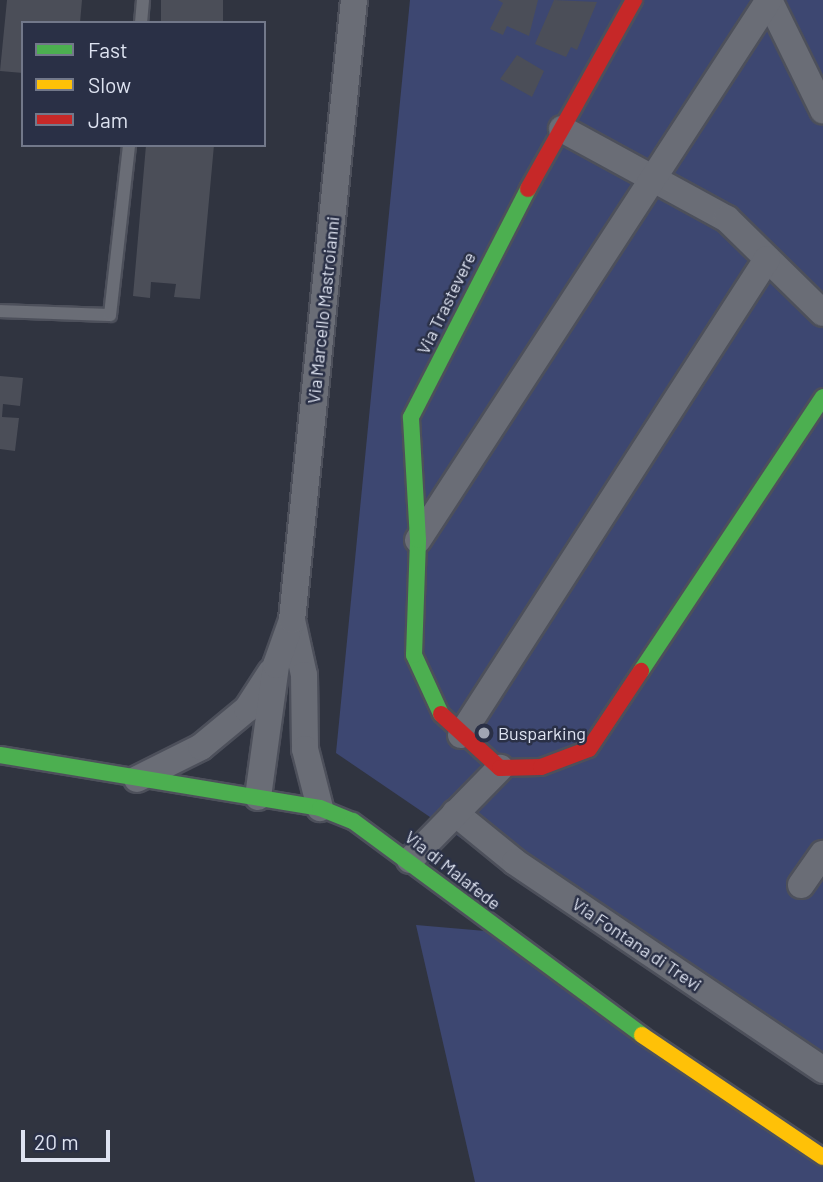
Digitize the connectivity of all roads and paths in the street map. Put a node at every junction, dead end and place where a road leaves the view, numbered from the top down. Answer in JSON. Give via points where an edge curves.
{"nodes":[{"id":1,"x":143,"y":0,"type":"edge"},
{"id":2,"x":354,"y":0,"type":"edge"},
{"id":3,"x":634,"y":0,"type":"edge"},
{"id":4,"x":769,"y":0,"type":"edge"},
{"id":5,"x":141,"y":21,"type":"edge"},
{"id":6,"x":823,"y":110,"type":"edge"},
{"id":7,"x":562,"y":130,"type":"junction"},
{"id":8,"x":129,"y":147,"type":"edge"},
{"id":9,"x":652,"y":178,"type":"junction"},
{"id":10,"x":767,"y":259,"type":"junction"},
{"id":11,"x":0,"y":311,"type":"edge"},
{"id":12,"x":823,"y":313,"type":"edge"},
{"id":13,"x":823,"y":397,"type":"edge"},
{"id":14,"x":418,"y":540,"type":"junction"},
{"id":15,"x":292,"y":620,"type":"junction"},
{"id":16,"x":276,"y":665,"type":"junction"},
{"id":17,"x":461,"y":736,"type":"junction"},
{"id":18,"x":0,"y":755,"type":"edge"},
{"id":19,"x":500,"y":768,"type":"junction"},
{"id":20,"x":137,"y":779,"type":"junction"},
{"id":21,"x":258,"y":797,"type":"junction"},
{"id":22,"x":320,"y":808,"type":"junction"},
{"id":23,"x":455,"y":813,"type":"junction"},
{"id":24,"x":823,"y":854,"type":"edge"},
{"id":25,"x":410,"y":860,"type":"junction"},
{"id":26,"x":801,"y":885,"type":"dead end"},
{"id":27,"x":823,"y":1070,"type":"edge"},
{"id":28,"x":823,"y":1157,"type":"edge"}],
"edges":[{"from":1,"to":5,"type":"lane"},
{"from":2,"to":15,"type":"street","name":"Via Marcello Mastroianni"},
{"from":3,"to":7,"type":"street","name":"Via Trastevere"},
{"from":4,"to":6,"type":"street"},
{"from":4,"to":9,"type":"street"},
{"from":7,"to":9,"type":"street"},
{"from":7,"to":14,"type":"street","name":"Via Trastevere","via":[[411,417]]},
{"from":8,"to":11,"type":"lane","via":[[110,314]]},
{"from":9,"to":10,"type":"street","via":[[727,219]]},
{"from":9,"to":14,"type":"street"},
{"from":10,"to":12,"type":"street"},
{"from":10,"to":17,"type":"street"},
{"from":13,"to":19,"type":"street","via":[[589,749],[541,767]]},
{"from":14,"to":17,"type":"street","name":"Via Trastevere","via":[[414,655],[436,709]]},
{"from":15,"to":16,"type":"street"},
{"from":15,"to":22,"type":"street","via":[[304,675],[305,749]]},
{"from":16,"to":20,"type":"street","via":[[247,709],[201,747]]},
{"from":16,"to":21,"type":"street"},
{"from":17,"to":19,"type":"street"},
{"from":18,"to":20,"type":"street","name":"Via di Malafede"},
{"from":19,"to":23,"type":"street"},
{"from":20,"to":21,"type":"street","name":"Via di Malafede"},
{"from":21,"to":22,"type":"street","name":"Via di Malafede"},
{"from":22,"to":25,"type":"street","name":"Via di Malafede"},
{"from":23,"to":25,"type":"street"},
{"from":23,"to":27,"type":"street","name":"Via Fontana di Trevi","via":[[515,862]]},
{"from":24,"to":26,"type":"street"},
{"from":25,"to":28,"type":"street","name":"Via di Malafede","via":[[564,982]]}]}
